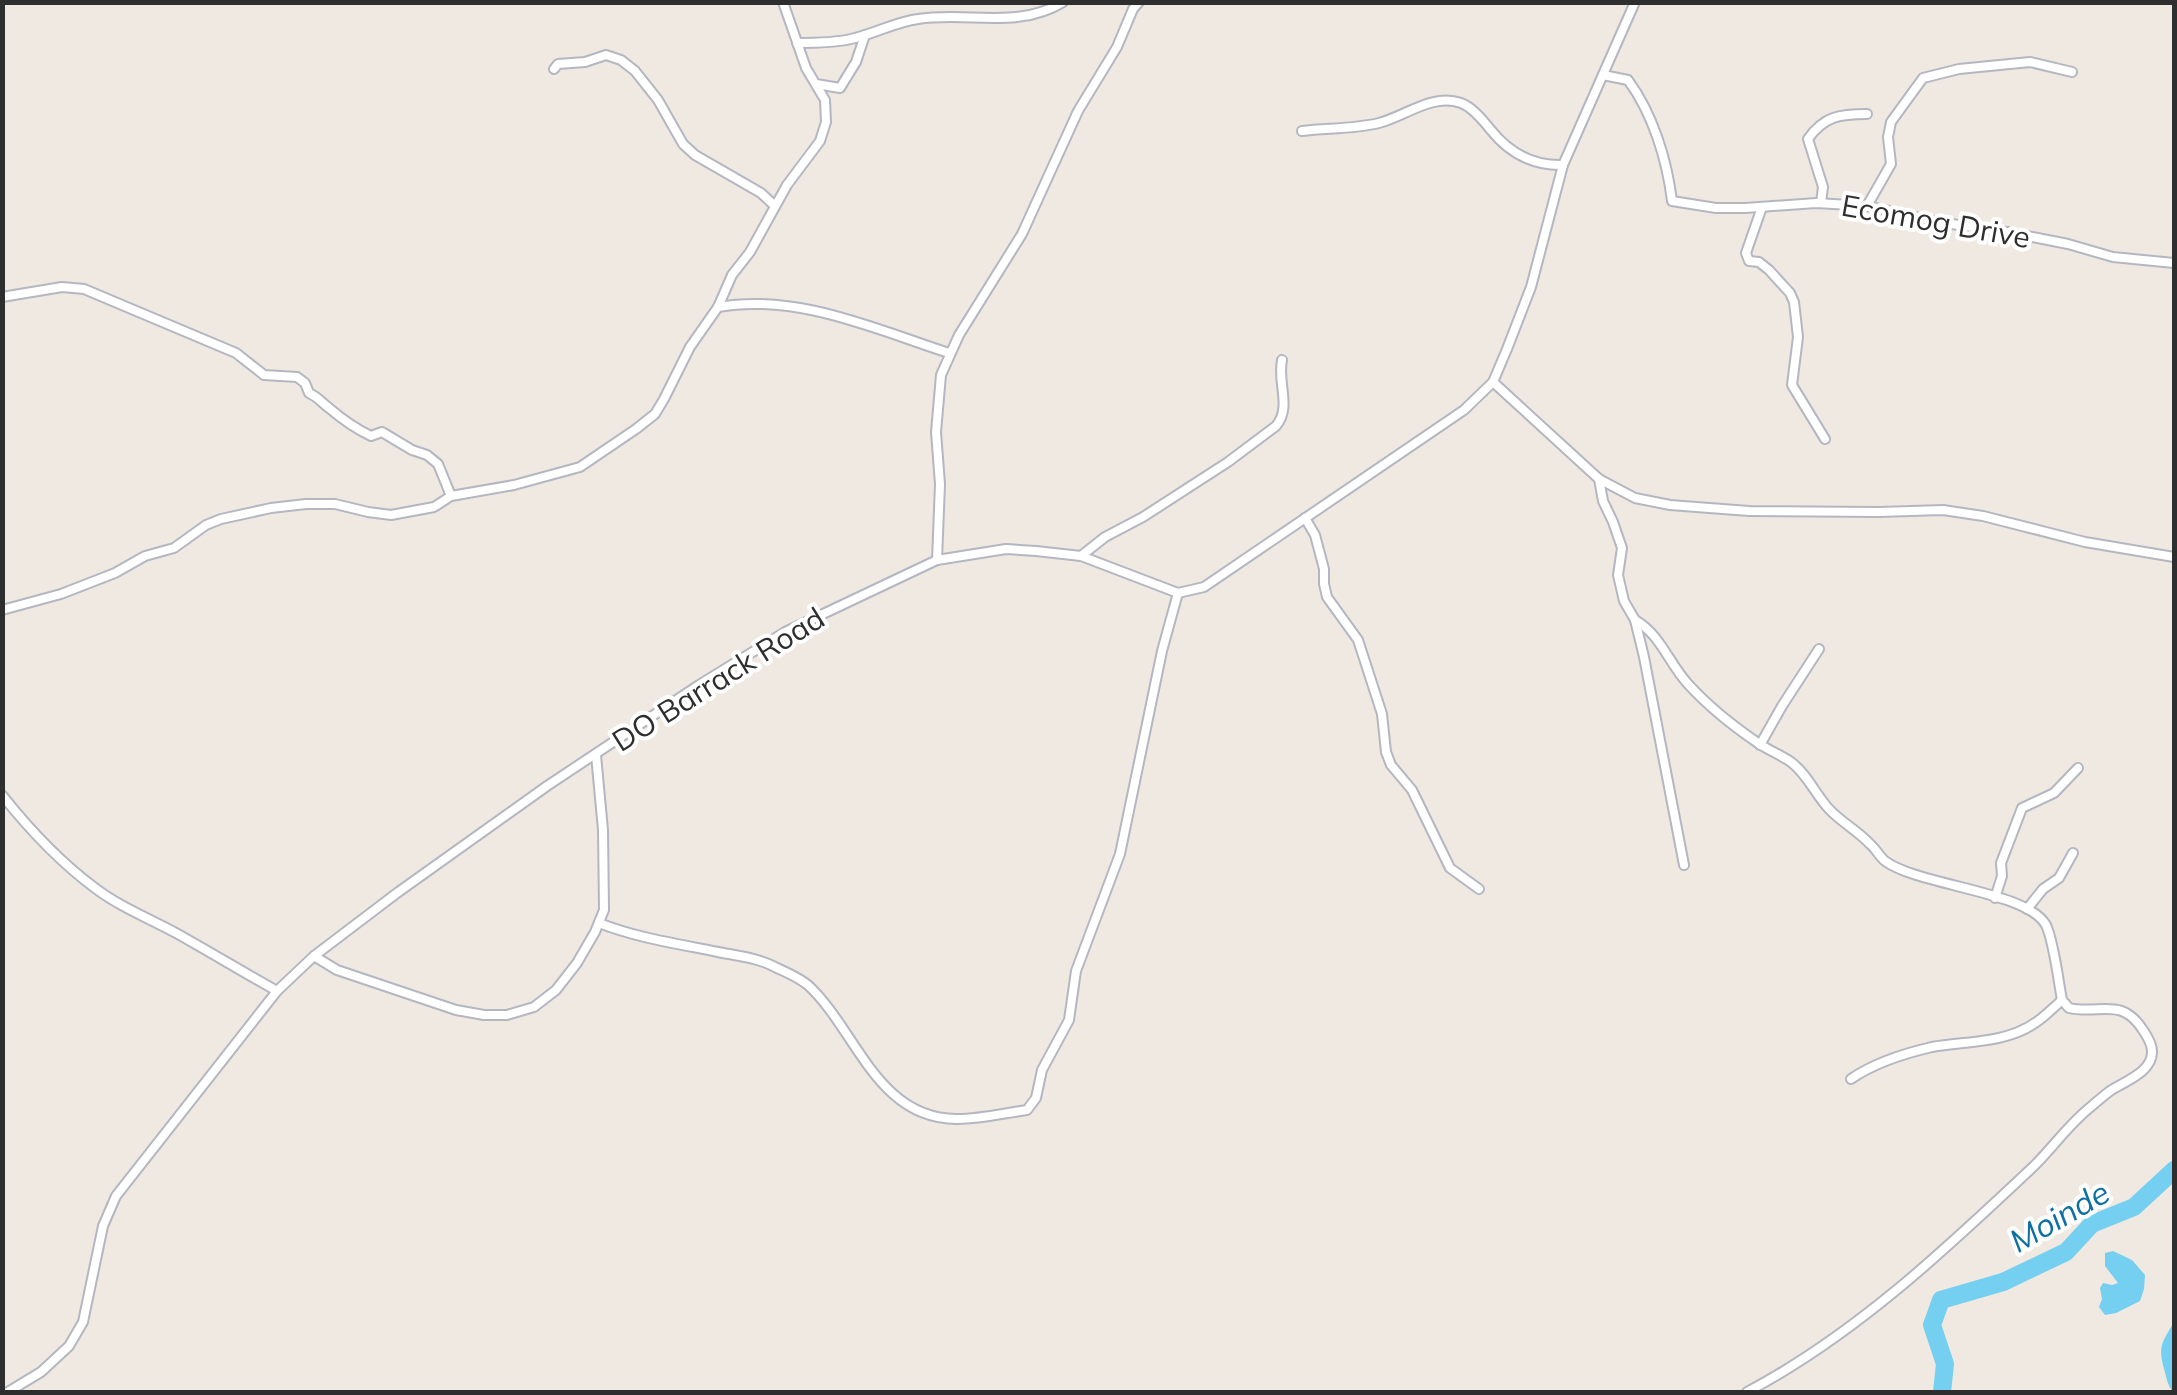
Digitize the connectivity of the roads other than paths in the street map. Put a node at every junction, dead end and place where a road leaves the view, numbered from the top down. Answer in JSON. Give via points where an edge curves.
{"nodes":[{"id":1,"x":782,"y":2,"type":"edge"},
{"id":2,"x":1063,"y":2,"type":"edge"},
{"id":3,"x":1124,"y":2,"type":"edge"},
{"id":4,"x":1635,"y":2,"type":"edge"},
{"id":5,"x":1136,"y":6,"type":"edge"},
{"id":6,"x":865,"y":35,"type":"junction"},
{"id":7,"x":797,"y":43,"type":"junction"},
{"id":8,"x":554,"y":68,"type":"dead end"},
{"id":9,"x":2072,"y":72,"type":"dead end"},
{"id":10,"x":1603,"y":75,"type":"junction"},
{"id":11,"x":816,"y":84,"type":"junction"},
{"id":12,"x":1867,"y":114,"type":"dead end"},
{"id":13,"x":1302,"y":131,"type":"dead end"},
{"id":14,"x":1563,"y":165,"type":"junction"},
{"id":15,"x":1821,"y":202,"type":"junction"},
{"id":16,"x":775,"y":206,"type":"junction"},
{"id":17,"x":1867,"y":206,"type":"junction"},
{"id":18,"x":1762,"y":207,"type":"junction"},
{"id":19,"x":2174,"y":263,"type":"edge"},
{"id":20,"x":2,"y":297,"type":"edge"},
{"id":21,"x":718,"y":307,"type":"junction"},
{"id":22,"x":949,"y":354,"type":"junction"},
{"id":23,"x":1282,"y":360,"type":"dead end"},
{"id":24,"x":1494,"y":382,"type":"junction"},
{"id":25,"x":1825,"y":439,"type":"dead end"},
{"id":26,"x":1600,"y":479,"type":"junction"},
{"id":27,"x":451,"y":496,"type":"junction"},
{"id":28,"x":1306,"y":518,"type":"junction"},
{"id":29,"x":1081,"y":556,"type":"junction"},
{"id":30,"x":2174,"y":557,"type":"edge"},
{"id":31,"x":937,"y":560,"type":"junction"},
{"id":32,"x":1178,"y":593,"type":"junction"},
{"id":33,"x":2,"y":610,"type":"edge"},
{"id":34,"x":1635,"y":620,"type":"junction"},
{"id":35,"x":1819,"y":649,"type":"dead end"},
{"id":36,"x":1760,"y":745,"type":"junction"},
{"id":37,"x":596,"y":755,"type":"junction"},
{"id":38,"x":2078,"y":768,"type":"dead end"},
{"id":39,"x":2,"y":795,"type":"edge"},
{"id":40,"x":2073,"y":853,"type":"dead end"},
{"id":41,"x":1684,"y":865,"type":"dead end"},
{"id":42,"x":1479,"y":889,"type":"dead end"},
{"id":43,"x":1995,"y":898,"type":"junction"},
{"id":44,"x":2026,"y":909,"type":"junction"},
{"id":45,"x":599,"y":923,"type":"junction"},
{"id":46,"x":314,"y":956,"type":"junction"},
{"id":47,"x":277,"y":991,"type":"junction"},
{"id":48,"x":2062,"y":1000,"type":"junction"},
{"id":49,"x":1852,"y":1079,"type":"dead end"},
{"id":50,"x":8,"y":1392,"type":"edge"},
{"id":51,"x":1747,"y":1392,"type":"edge"}],
"edges":[{"from":1,"to":7,"type":"street"},
{"from":2,"to":6,"type":"street","via":[[1014,19],[919,19]]},
{"from":3,"to":5,"type":"street"},
{"from":4,"to":10,"type":"street"},
{"from":5,"to":22,"type":"street","via":[[1078,110],[1022,234]]},
{"from":6,"to":7,"type":"street"},
{"from":6,"to":11,"type":"street","via":[[840,88]]},
{"from":7,"to":11,"type":"street"},
{"from":8,"to":16,"type":"street","via":[[600,56],[621,60],[658,100],[683,144]]},
{"from":9,"to":17,"type":"street","via":[[2030,62],[1923,78],[1891,122],[1891,164]]},
{"from":10,"to":14,"type":"street"},
{"from":10,"to":18,"type":"street","name":"Ecomog Drive","via":[[1628,80],[1637,92],[1672,201]]},
{"from":11,"to":16,"type":"street","via":[[826,100],[820,141]]},
{"from":12,"to":15,"type":"street","via":[[1820,123],[1808,138]]},
{"from":13,"to":14,"type":"street","via":[[1383,122],[1449,101],[1464,104],[1535,164]]},
{"from":14,"to":24,"type":"street","via":[[1531,287]]},
{"from":15,"to":17,"type":"street","name":"Ecomog Drive"},
{"from":15,"to":18,"type":"street","name":"Ecomog Drive"},
{"from":16,"to":21,"type":"street"},
{"from":17,"to":19,"type":"street","name":"Ecomog Drive","via":[[2113,257]]},
{"from":18,"to":25,"type":"street","via":[[1746,253],[1794,302],[1792,385]]},
{"from":20,"to":27,"type":"street","via":[[84,289],[236,352],[264,375],[297,377],[361,432],[382,432],[428,455]]},
{"from":21,"to":22,"type":"street","via":[[808,308]]},
{"from":21,"to":27,"type":"street","via":[[655,414],[622,440],[580,467]]},
{"from":22,"to":31,"type":"street","via":[[940,375],[936,432]]},
{"from":23,"to":29,"type":"street","via":[[1285,410],[1276,426]]},
{"from":24,"to":26,"type":"street"},
{"from":24,"to":28,"type":"street","via":[[1464,410]]},
{"from":26,"to":30,"type":"street","via":[[1634,498],[1670,506],[1943,510]]},
{"from":26,"to":34,"type":"street","via":[[1622,548],[1618,575],[1624,601]]},
{"from":27,"to":33,"type":"street","via":[[391,514],[306,504],[220,520],[115,573]]},
{"from":28,"to":32,"type":"street","via":[[1204,586]]},
{"from":28,"to":42,"type":"street","via":[[1327,597],[1358,640],[1391,765],[1412,790],[1450,868]]},
{"from":29,"to":31,"type":"street","name":"DO Barrack Road","via":[[1006,549]]},
{"from":29,"to":32,"type":"street","name":"DO Barrack Road"},
{"from":31,"to":37,"type":"street","name":"DO Barrack Road","via":[[785,632]]},
{"from":32,"to":45,"type":"street","via":[[1120,854],[1076,971],[1069,1020],[1027,1110],[958,1119],[925,1115],[902,1102],[862,1059],[808,984],[749,957]]},
{"from":34,"to":36,"type":"street","via":[[1660,642],[1685,682]]},
{"from":34,"to":41,"type":"street"},
{"from":35,"to":36,"type":"street"},
{"from":36,"to":43,"type":"street","via":[[1792,763],[1828,809],[1884,860]]},
{"from":37,"to":45,"type":"street","via":[[604,880]]},
{"from":37,"to":46,"type":"street","name":"DO Barrack Road"},
{"from":38,"to":43,"type":"street","via":[[2054,794],[2022,808]]},
{"from":39,"to":47,"type":"street","via":[[96,888]]},
{"from":40,"to":44,"type":"street","via":[[2059,878]]},
{"from":43,"to":44,"type":"street"},
{"from":44,"to":48,"type":"street","via":[[2039,914],[2048,930]]},
{"from":45,"to":46,"type":"street","via":[[556,990],[508,1015],[456,1010]]},
{"from":46,"to":47,"type":"street","name":"DO Barrack Road"},
{"from":47,"to":50,"type":"street","name":"DO Barrack Road","via":[[116,1196],[82,1322],[69,1346]]},
{"from":48,"to":49,"type":"street","via":[[2016,1034],[1931,1048]]},
{"from":48,"to":51,"type":"street","via":[[2082,1011],[2127,1012],[2152,1047],[2150,1060],[2083,1113],[1921,1270],[1806,1359]]}]}
